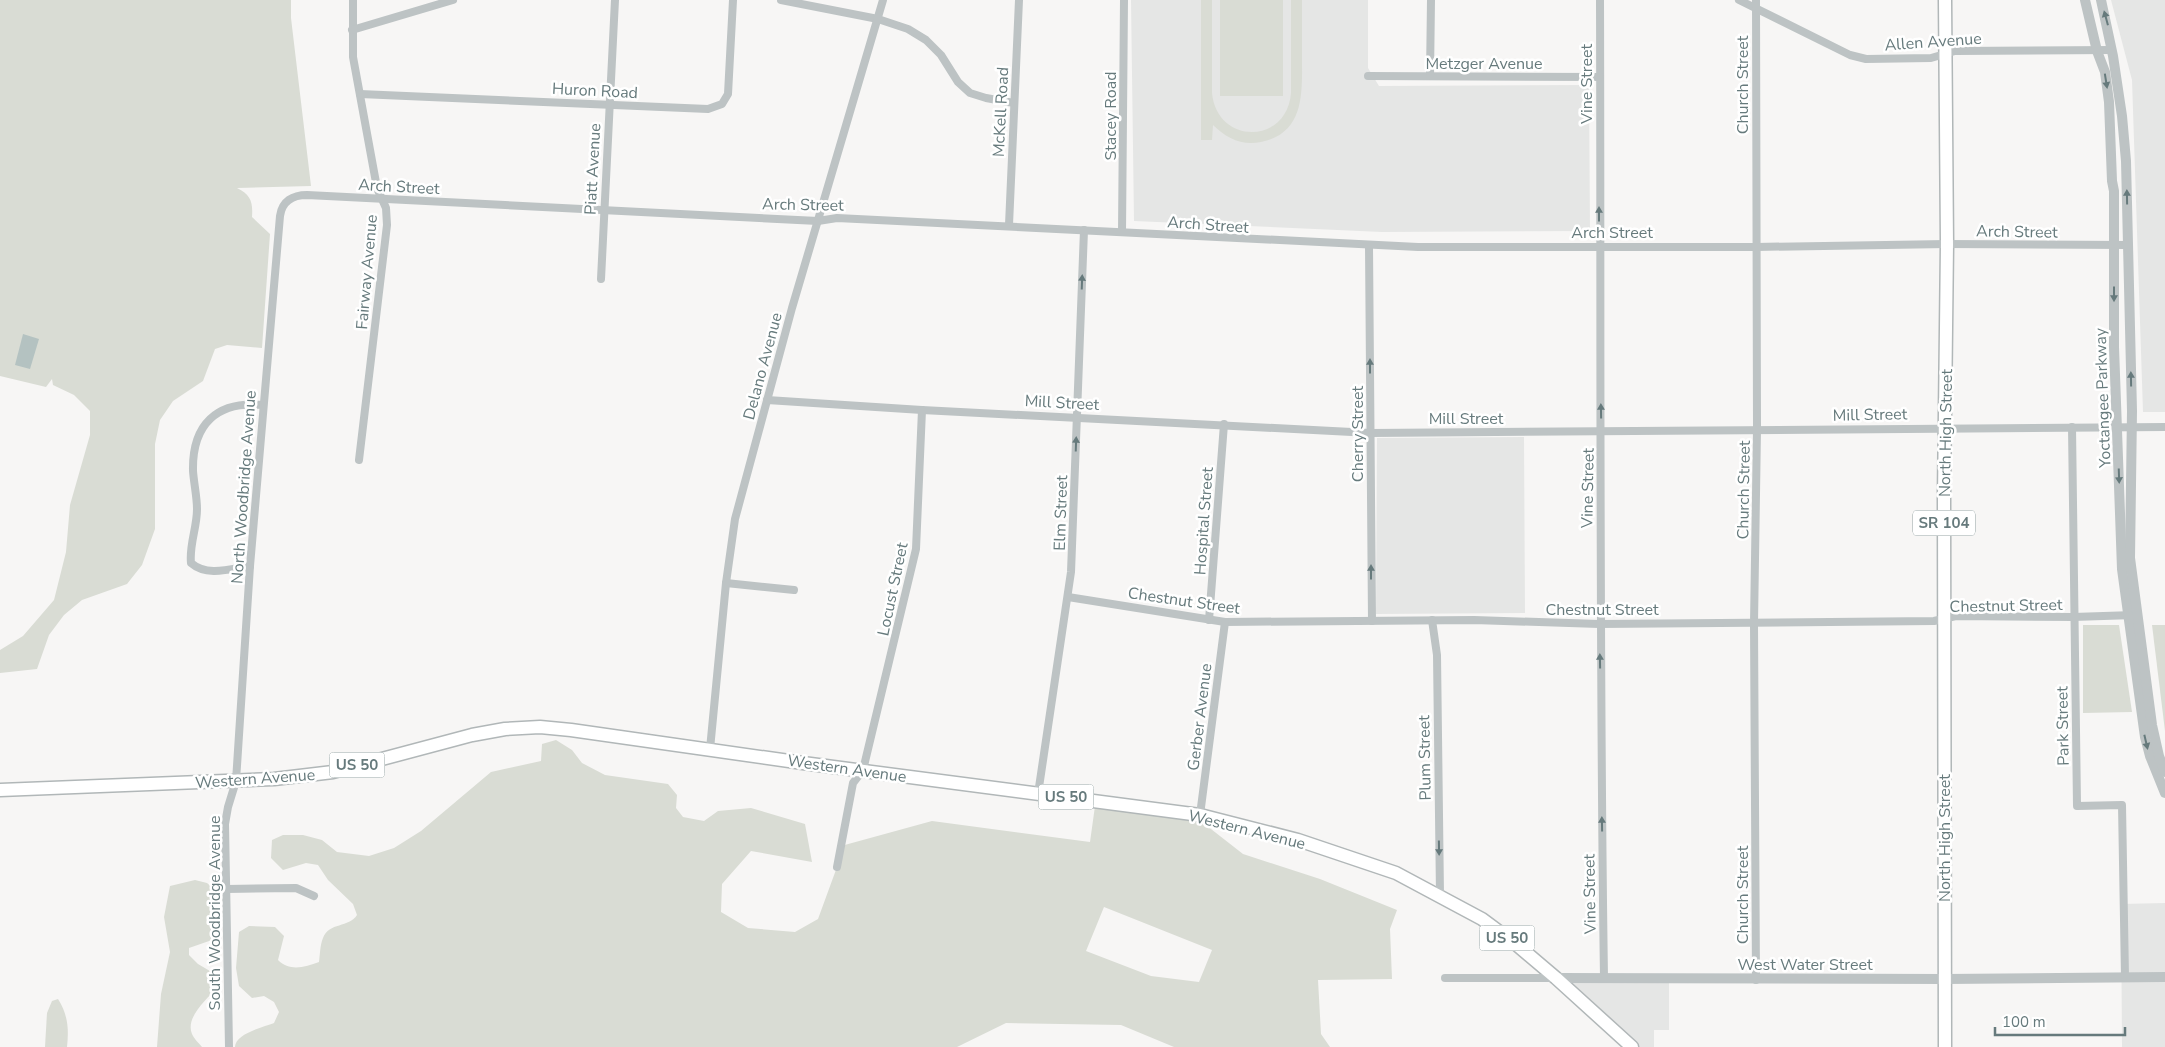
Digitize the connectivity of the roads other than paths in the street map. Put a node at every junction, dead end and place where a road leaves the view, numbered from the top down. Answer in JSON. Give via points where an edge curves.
{"nodes":[{"id":1,"x":353,"y":0,"type":"edge"},
{"id":2,"x":453,"y":0,"type":"edge"},
{"id":3,"x":614,"y":0,"type":"edge"},
{"id":4,"x":732,"y":0,"type":"edge"},
{"id":5,"x":781,"y":0,"type":"edge"},
{"id":6,"x":883,"y":0,"type":"edge"},
{"id":7,"x":1019,"y":0,"type":"edge"},
{"id":8,"x":1124,"y":0,"type":"edge"},
{"id":9,"x":1431,"y":0,"type":"edge"},
{"id":10,"x":1600,"y":0,"type":"edge"},
{"id":11,"x":1739,"y":0,"type":"edge"},
{"id":12,"x":1945,"y":0,"type":"edge"},
{"id":13,"x":2085,"y":0,"type":"edge"},
{"id":14,"x":2101,"y":0,"type":"edge"},
{"id":15,"x":1756,"y":4,"type":"edge"},
{"id":16,"x":878,"y":19,"type":"junction"},
{"id":17,"x":352,"y":30,"type":"junction"},
{"id":18,"x":2112,"y":50,"type":"junction"},
{"id":19,"x":2097,"y":51,"type":"junction"},
{"id":20,"x":1945,"y":54,"type":"junction"},
{"id":21,"x":1368,"y":76,"type":"dead end"},
{"id":22,"x":1430,"y":76,"type":"junction"},
{"id":23,"x":1600,"y":77,"type":"junction"},
{"id":24,"x":360,"y":94,"type":"junction"},
{"id":25,"x":1014,"y":103,"type":"junction"},
{"id":26,"x":608,"y":105,"type":"junction"},
{"id":27,"x":289,"y":199,"type":"joint"},
{"id":28,"x":382,"y":199,"type":"junction"},
{"id":29,"x":604,"y":209,"type":"junction"},
{"id":30,"x":818,"y":221,"type":"junction"},
{"id":31,"x":1009,"y":225,"type":"junction"},
{"id":32,"x":1084,"y":230,"type":"junction"},
{"id":33,"x":1122,"y":232,"type":"junction"},
{"id":34,"x":1948,"y":244,"type":"junction"},
{"id":35,"x":2128,"y":245,"type":"junction"},
{"id":36,"x":1370,"y":246,"type":"junction"},
{"id":37,"x":1599,"y":246,"type":"junction"},
{"id":38,"x":2114,"y":246,"type":"junction"},
{"id":39,"x":1756,"y":247,"type":"junction"},
{"id":40,"x":600,"y":279,"type":"dead end"},
{"id":41,"x":767,"y":400,"type":"junction"},
{"id":42,"x":262,"y":405,"type":"junction"},
{"id":43,"x":922,"y":410,"type":"junction"},
{"id":44,"x":1077,"y":416,"type":"junction"},
{"id":45,"x":1224,"y":424,"type":"junction"},
{"id":46,"x":1945,"y":427,"type":"junction"},
{"id":47,"x":2118,"y":427,"type":"junction"},
{"id":48,"x":2132,"y":427,"type":"junction"},
{"id":49,"x":2165,"y":427,"type":"edge"},
{"id":50,"x":2072,"y":428,"type":"junction"},
{"id":51,"x":1757,"y":429,"type":"junction"},
{"id":52,"x":1602,"y":431,"type":"junction"},
{"id":53,"x":1371,"y":432,"type":"junction"},
{"id":54,"x":359,"y":460,"type":"dead end"},
{"id":55,"x":250,"y":566,"type":"junction"},
{"id":56,"x":726,"y":583,"type":"junction"},
{"id":57,"x":794,"y":590,"type":"dead end"},
{"id":58,"x":1068,"y":598,"type":"junction"},
{"id":59,"x":2132,"y":615,"type":"junction"},
{"id":60,"x":2073,"y":617,"type":"junction"},
{"id":61,"x":1209,"y":620,"type":"junction"},
{"id":62,"x":1432,"y":620,"type":"junction"},
{"id":63,"x":1944,"y":620,"type":"junction"},
{"id":64,"x":1372,"y":621,"type":"junction"},
{"id":65,"x":1225,"y":622,"type":"junction"},
{"id":66,"x":1600,"y":624,"type":"junction"},
{"id":67,"x":1754,"y":624,"type":"junction"},
{"id":68,"x":710,"y":749,"type":"junction"},
{"id":69,"x":863,"y":770,"type":"junction"},
{"id":70,"x":2165,"y":772,"type":"edge"},
{"id":71,"x":236,"y":781,"type":"junction"},
{"id":72,"x":0,"y":790,"type":"edge"},
{"id":73,"x":2165,"y":793,"type":"edge"},
{"id":74,"x":1038,"y":794,"type":"junction"},
{"id":75,"x":1200,"y":815,"type":"junction"},
{"id":76,"x":837,"y":868,"type":"dead end"},
{"id":77,"x":227,"y":889,"type":"junction"},
{"id":78,"x":314,"y":896,"type":"dead end"},
{"id":79,"x":1440,"y":896,"type":"junction"},
{"id":80,"x":1604,"y":977,"type":"junction"},
{"id":81,"x":2125,"y":977,"type":"junction"},
{"id":82,"x":2165,"y":977,"type":"edge"},
{"id":83,"x":1445,"y":978,"type":"dead end"},
{"id":84,"x":1556,"y":978,"type":"junction"},
{"id":85,"x":1756,"y":980,"type":"junction"},
{"id":86,"x":1945,"y":980,"type":"junction"},
{"id":87,"x":229,"y":1047,"type":"edge"},
{"id":88,"x":1632,"y":1047,"type":"edge"},
{"id":89,"x":1945,"y":1047,"type":"edge"}],
"edges":[{"from":1,"to":17,"type":"street","name":"Fairway Avenue"},
{"from":2,"to":17,"type":"street"},
{"from":3,"to":26,"type":"street","name":"Piatt Avenue"},
{"from":4,"to":26,"type":"street","name":"Huron Road","via":[[728,94],[722,104],[708,109]]},
{"from":5,"to":16,"type":"street"},
{"from":6,"to":16,"type":"street","name":"Delano Avenue"},
{"from":7,"to":25,"type":"street","name":"McKell Road"},
{"from":8,"to":33,"type":"street","name":"Stacey Road"},
{"from":9,"to":22,"type":"street"},
{"from":10,"to":23,"type":"street","name":"Vine Street"},
{"from":11,"to":15,"type":"street","name":"Allen Avenue"},
{"from":12,"to":20,"type":"main road","name":"North High Street","number":"SR 104"},
{"from":13,"to":19,"type":"street","name":"Yoctangee Parkway"},
{"from":18,"to":14,"type":"street","name":"Yoctangee Parkway","one_way":true},
{"from":15,"to":20,"type":"street","name":"Allen Avenue","via":[[1855,57],[1931,58]]},
{"from":15,"to":39,"type":"street","name":"Church Street"},
{"from":16,"to":25,"type":"street","via":[[908,29],[926,40],[970,93]]},
{"from":16,"to":30,"type":"street","name":"Delano Avenue"},
{"from":17,"to":24,"type":"street","name":"Fairway Avenue"},
{"from":18,"to":19,"type":"street","name":"Allen Avenue"},
{"from":35,"to":18,"type":"street","name":"Yoctangee Parkway","one_way":true,"via":[[2126,161]]},
{"from":19,"to":20,"type":"street","name":"Allen Avenue","via":[[1955,51]]},
{"from":19,"to":38,"type":"street","name":"Yoctangee Parkway","one_way":true,"via":[[2105,72],[2109,102]]},
{"from":20,"to":34,"type":"main road","name":"North High Street","number":"SR 104"},
{"from":21,"to":22,"type":"street","name":"Metzger Avenue"},
{"from":22,"to":23,"type":"street","name":"Metzger Avenue"},
{"from":37,"to":23,"type":"street","name":"Vine Street","one_way":true},
{"from":24,"to":26,"type":"street","name":"Huron Road"},
{"from":24,"to":28,"type":"street","name":"Fairway Avenue","via":[[377,188]]},
{"from":25,"to":31,"type":"street","name":"McKell Road"},
{"from":26,"to":29,"type":"street","name":"Piatt Avenue"},
{"from":27,"to":28,"type":"street","name":"Arch Street","via":[[307,195]]},
{"from":27,"to":42,"type":"street","name":"North Woodbridge Avenue","via":[[281,210]]},
{"from":28,"to":29,"type":"street","name":"Arch Street"},
{"from":28,"to":54,"type":"street","name":"Fairway Avenue","via":[[386,208],[386,225]]},
{"from":29,"to":30,"type":"street","name":"Arch Street"},
{"from":29,"to":40,"type":"street","name":"Piatt Avenue"},
{"from":30,"to":31,"type":"street","name":"Arch Street","via":[[837,218]]},
{"from":30,"to":41,"type":"street","name":"Delano Avenue"},
{"from":31,"to":32,"type":"street","name":"Arch Street"},
{"from":32,"to":33,"type":"street","name":"Arch Street"},
{"from":44,"to":32,"type":"street","name":"Elm Street","one_way":true},
{"from":33,"to":36,"type":"street","name":"Arch Street"},
{"from":34,"to":38,"type":"street","name":"Arch Street"},
{"from":34,"to":39,"type":"street","name":"Arch Street"},
{"from":34,"to":46,"type":"main road","name":"North High Street","number":"SR 104"},
{"from":35,"to":38,"type":"street","name":"Arch Street"},
{"from":48,"to":35,"type":"street","name":"Yoctangee Parkway","one_way":true},
{"from":36,"to":37,"type":"street","name":"Arch Street"},
{"from":53,"to":36,"type":"street","name":"Cherry Street","one_way":true},
{"from":37,"to":39,"type":"street","name":"Arch Street"},
{"from":52,"to":37,"type":"street","name":"Vine Street","one_way":true},
{"from":38,"to":47,"type":"street","name":"Yoctangee Parkway","one_way":true},
{"from":39,"to":51,"type":"street","name":"Church Street"},
{"from":41,"to":43,"type":"street","name":"Mill Street"},
{"from":41,"to":56,"type":"street","name":"Delano Avenue","via":[[734,519]]},
{"from":42,"to":55,"type":"street","name":"North Woodbridge Avenue"},
{"from":42,"to":55,"type":"street","via":[[229,406],[212,415],[196,445],[193,470],[197,508],[191,563],[210,572]]},
{"from":43,"to":44,"type":"street","name":"Mill Street"},
{"from":43,"to":69,"type":"street","name":"Locust Street","via":[[916,549]]},
{"from":44,"to":45,"type":"street","name":"Mill Street"},
{"from":58,"to":44,"type":"street","name":"Elm Street","one_way":true},
{"from":45,"to":53,"type":"street","name":"Mill Street"},
{"from":45,"to":61,"type":"street","name":"Hospital Street"},
{"from":46,"to":50,"type":"street","name":"Mill Street"},
{"from":46,"to":51,"type":"street","name":"Mill Street"},
{"from":46,"to":63,"type":"main road","name":"North High Street","number":"SR 104"},
{"from":47,"to":48,"type":"street","name":"Mill Street"},
{"from":47,"to":50,"type":"street","name":"Mill Street"},
{"from":47,"to":59,"type":"street","name":"Yoctangee Parkway","one_way":true,"via":[[2122,569]]},
{"from":48,"to":49,"type":"street","name":"Mill Street"},
{"from":48,"to":59,"type":"street","name":"Yoctangee Parkway"},
{"from":50,"to":60,"type":"street","name":"Park Street"},
{"from":51,"to":52,"type":"street","name":"Mill Street"},
{"from":51,"to":67,"type":"street","name":"Church Street"},
{"from":52,"to":53,"type":"street","name":"Mill Street"},
{"from":52,"to":66,"type":"street","name":"Vine Street"},
{"from":64,"to":53,"type":"street","name":"Cherry Street","one_way":true},
{"from":55,"to":71,"type":"street","name":"North Woodbridge Avenue"},
{"from":56,"to":57,"type":"street"},
{"from":56,"to":68,"type":"street","name":"Delano Avenue"},
{"from":58,"to":61,"type":"street","name":"Chestnut Street"},
{"from":58,"to":74,"type":"street","name":"Elm Street"},
{"from":59,"to":60,"type":"street","name":"Chestnut Street"},
{"from":59,"to":70,"type":"street","name":"Yoctangee Parkway","via":[[2152,725]]},
{"from":59,"to":73,"type":"street","name":"Yoctangee Parkway","one_way":true,"via":[[2145,737]]},
{"from":60,"to":63,"type":"street","name":"Chestnut Street","via":[[1956,616]]},
{"from":60,"to":81,"type":"street","name":"Park Street","via":[[2077,806],[2122,805]]},
{"from":61,"to":65,"type":"street","name":"Chestnut Street"},
{"from":62,"to":64,"type":"street","name":"Chestnut Street"},
{"from":62,"to":66,"type":"street","name":"Chestnut Street"},
{"from":62,"to":79,"type":"street","name":"Plum Street","one_way":true,"via":[[1437,655]]},
{"from":63,"to":67,"type":"street","name":"Chestnut Street"},
{"from":63,"to":86,"type":"main road","name":"North High Street","number":"SR 104"},
{"from":64,"to":65,"type":"street","name":"Chestnut Street"},
{"from":65,"to":75,"type":"street","name":"Gerber Avenue"},
{"from":66,"to":67,"type":"street","name":"Chestnut Street"},
{"from":80,"to":66,"type":"street","name":"Vine Street","one_way":true},
{"from":67,"to":85,"type":"street","name":"Church Street"},
{"from":68,"to":69,"type":"main road","name":"Western Avenue","number":"US 50"},
{"from":68,"to":71,"type":"main road","name":"Western Avenue","number":"US 50","via":[[571,730],[540,727],[505,729],[333,772]]},
{"from":69,"to":74,"type":"main road","name":"Western Avenue","number":"US 50"},
{"from":69,"to":76,"type":"street","name":"Locust Street","via":[[853,783]]},
{"from":71,"to":72,"type":"main road","name":"Western Avenue","number":"US 50"},
{"from":71,"to":77,"type":"street","name":"South Woodbridge Avenue","via":[[225,824]]},
{"from":74,"to":75,"type":"main road","name":"Western Avenue","number":"US 50"},
{"from":75,"to":79,"type":"main road","name":"Western Avenue","number":"US 50","via":[[1343,854],[1396,873]]},
{"from":77,"to":78,"type":"street","via":[[296,888]]},
{"from":77,"to":87,"type":"street","name":"South Woodbridge Avenue"},
{"from":79,"to":84,"type":"main road","name":"Western Avenue","number":"US 50","via":[[1482,919]]},
{"from":80,"to":84,"type":"street","name":"West Water Street"},
{"from":80,"to":85,"type":"street","name":"West Water Street"},
{"from":81,"to":82,"type":"street","name":"West Water Street"},
{"from":81,"to":86,"type":"street","name":"West Water Street"},
{"from":83,"to":84,"type":"street","name":"West Water Street"},
{"from":84,"to":88,"type":"main road","name":"Western Avenue","number":"US 50"},
{"from":85,"to":86,"type":"street","name":"West Water Street"},
{"from":86,"to":89,"type":"main road","name":"North High Street","number":"SR 104"}]}
